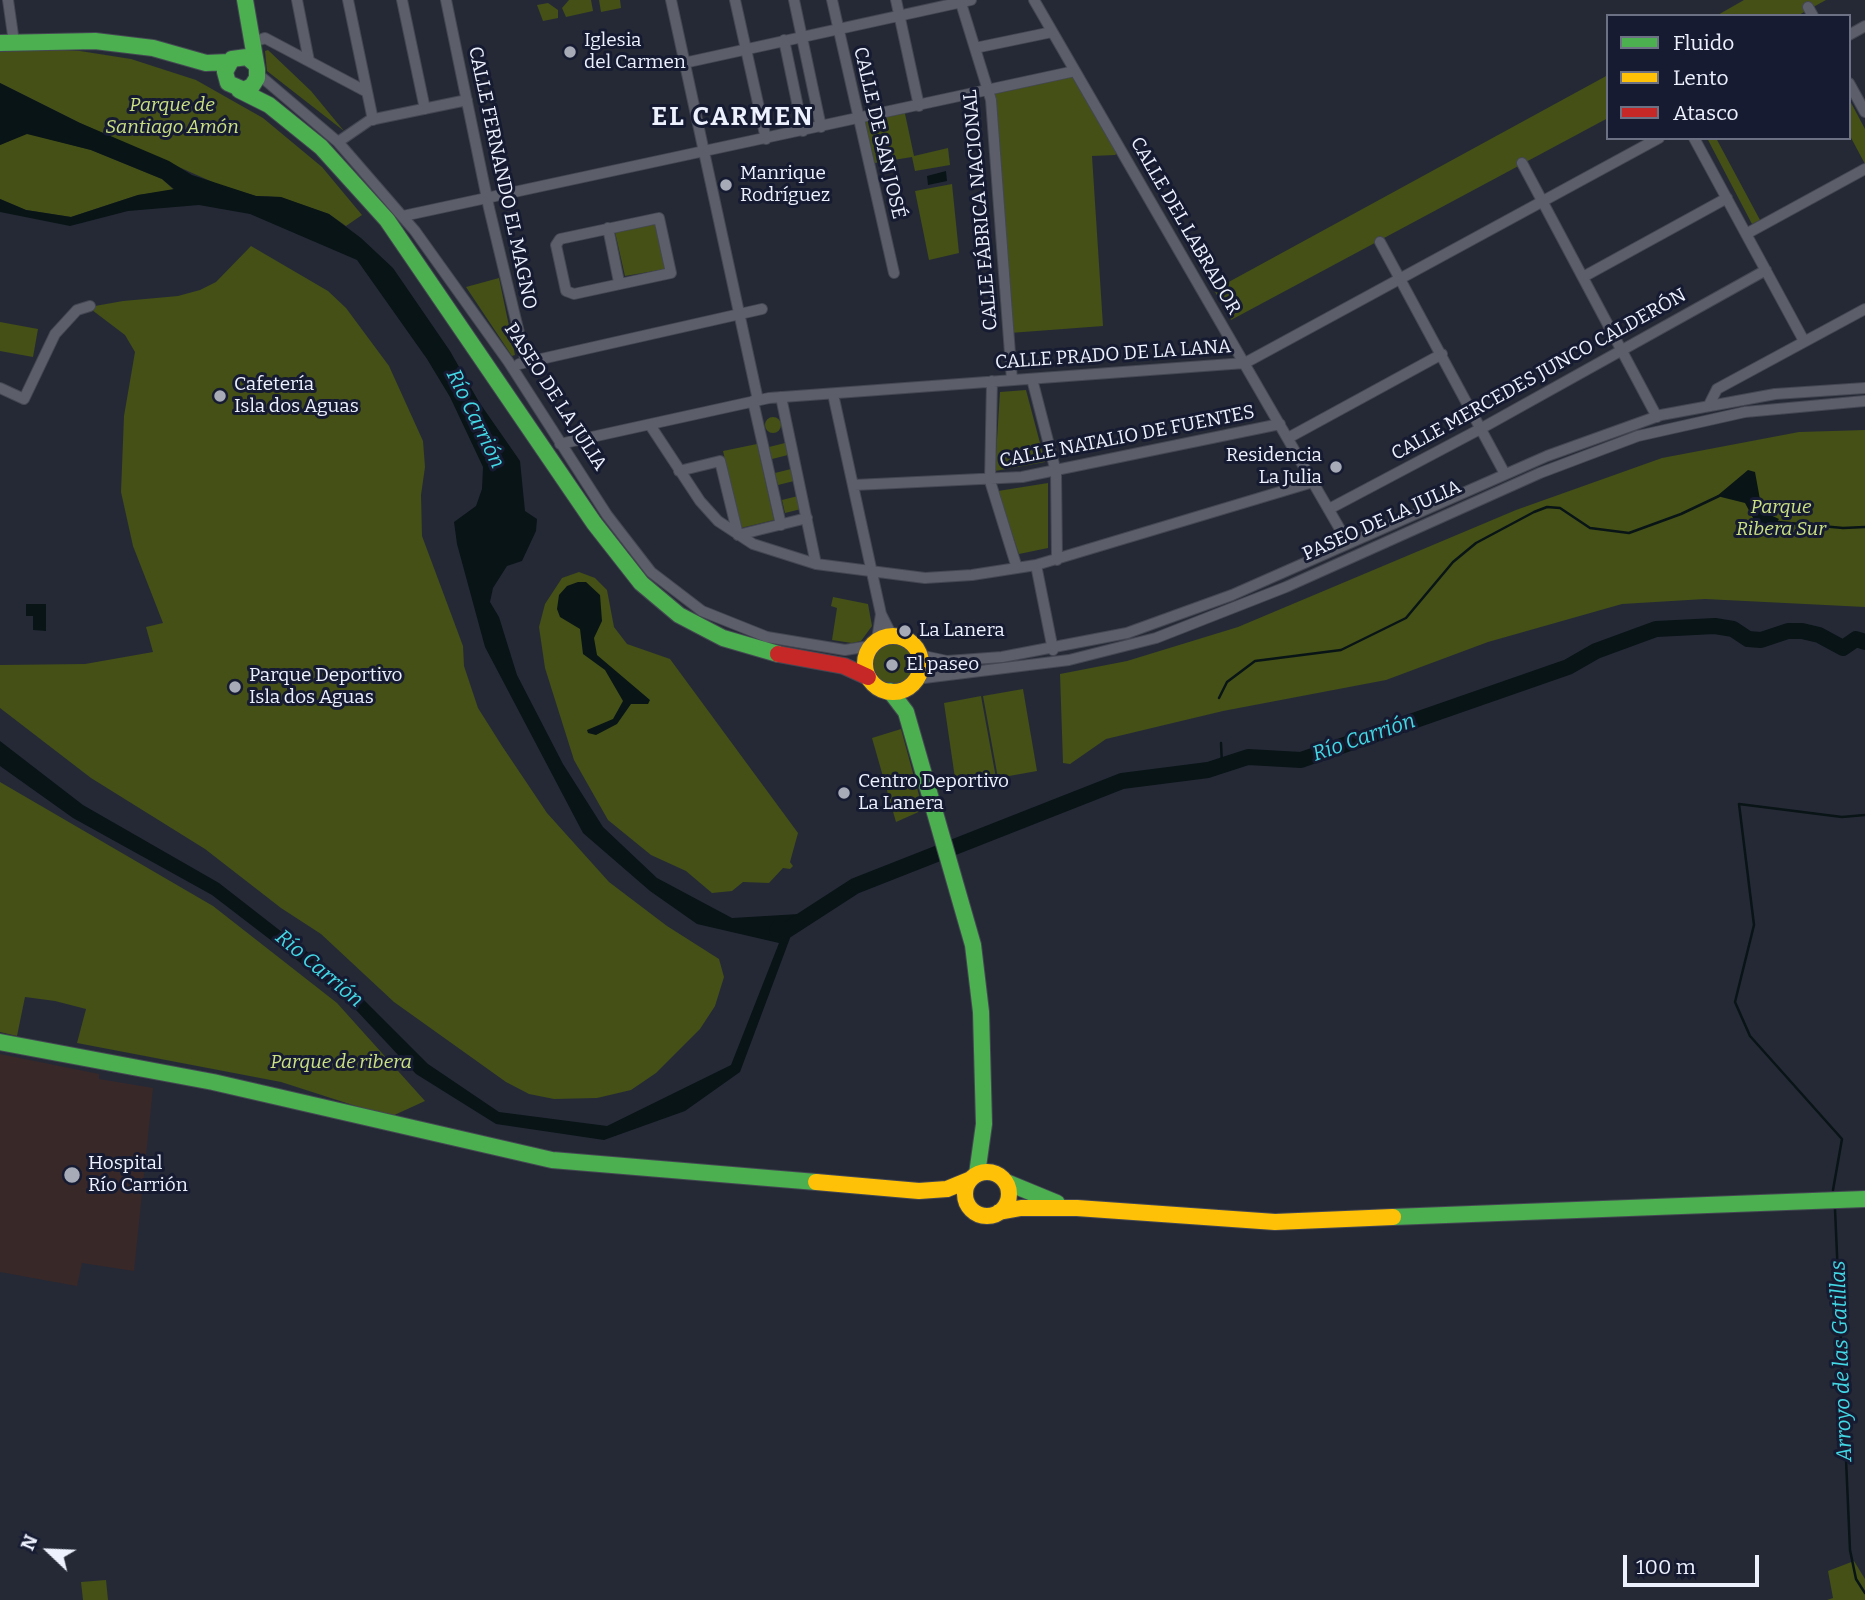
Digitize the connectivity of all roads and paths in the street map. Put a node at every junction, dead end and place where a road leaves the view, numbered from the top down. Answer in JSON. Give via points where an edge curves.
{"nodes":[{"id":1,"x":8,"y":0,"type":"edge"},
{"id":2,"x":244,"y":0,"type":"edge"},
{"id":3,"x":297,"y":0,"type":"edge"},
{"id":4,"x":348,"y":0,"type":"edge"},
{"id":5,"x":402,"y":0,"type":"edge"},
{"id":6,"x":446,"y":0,"type":"edge"},
{"id":7,"x":671,"y":0,"type":"edge"},
{"id":8,"x":735,"y":0,"type":"edge"},
{"id":9,"x":794,"y":0,"type":"edge"},
{"id":10,"x":832,"y":0,"type":"edge"},
{"id":11,"x":896,"y":0,"type":"edge"},
{"id":12,"x":1034,"y":0,"type":"edge"},
{"id":13,"x":964,"y":1,"type":"edge"},
{"id":14,"x":899,"y":15,"type":"junction"},
{"id":15,"x":838,"y":28,"type":"junction"},
{"id":16,"x":1052,"y":32,"type":"junction"},
{"id":17,"x":250,"y":36,"type":"junction"},
{"id":18,"x":802,"y":36,"type":"junction"},
{"id":19,"x":784,"y":40,"type":"junction"},
{"id":20,"x":7,"y":43,"type":"edge"},
{"id":21,"x":111,"y":43,"type":"junction"},
{"id":22,"x":975,"y":48,"type":"junction"},
{"id":23,"x":747,"y":49,"type":"junction"},
{"id":24,"x":232,"y":60,"type":"junction"},
{"id":25,"x":309,"y":61,"type":"junction"},
{"id":26,"x":684,"y":63,"type":"junction"},
{"id":27,"x":1075,"y":71,"type":"junction"},
{"id":28,"x":256,"y":74,"type":"junction"},
{"id":29,"x":234,"y":86,"type":"junction"},
{"id":30,"x":1851,"y":87,"type":"edge"},
{"id":31,"x":989,"y":91,"type":"junction"},
{"id":32,"x":367,"y":92,"type":"junction"},
{"id":33,"x":467,"y":100,"type":"junction"},
{"id":34,"x":269,"y":106,"type":"junction"},
{"id":35,"x":919,"y":106,"type":"junction"},
{"id":36,"x":425,"y":109,"type":"junction"},
{"id":37,"x":1865,"y":112,"type":"edge"},
{"id":38,"x":858,"y":119,"type":"junction"},
{"id":39,"x":373,"y":120,"type":"junction"},
{"id":40,"x":821,"y":127,"type":"junction"},
{"id":41,"x":803,"y":131,"type":"junction"},
{"id":42,"x":766,"y":139,"type":"junction"},
{"id":43,"x":1654,"y":140,"type":"edge"},
{"id":44,"x":1695,"y":140,"type":"edge"},
{"id":45,"x":338,"y":142,"type":"junction"},
{"id":46,"x":704,"y":152,"type":"junction"},
{"id":47,"x":1522,"y":163,"type":"dead end"},
{"id":48,"x":1865,"y":169,"type":"edge"},
{"id":49,"x":487,"y":198,"type":"junction"},
{"id":50,"x":1727,"y":198,"type":"junction"},
{"id":51,"x":1543,"y":201,"type":"junction"},
{"id":52,"x":402,"y":216,"type":"junction"},
{"id":53,"x":607,"y":228,"type":"junction"},
{"id":54,"x":1746,"y":234,"type":"junction"},
{"id":55,"x":1380,"y":242,"type":"dead end"},
{"id":56,"x":1766,"y":270,"type":"junction"},
{"id":57,"x":894,"y":273,"type":"dead end"},
{"id":58,"x":1583,"y":277,"type":"junction"},
{"id":59,"x":1401,"y":279,"type":"junction"},
{"id":60,"x":619,"y":282,"type":"junction"},
{"id":61,"x":90,"y":306,"type":"dead end"},
{"id":62,"x":762,"y":309,"type":"dead end"},
{"id":63,"x":1865,"y":309,"type":"edge"},
{"id":64,"x":739,"y":314,"type":"junction"},
{"id":65,"x":1804,"y":341,"type":"junction"},
{"id":66,"x":1622,"y":349,"type":"junction"},
{"id":67,"x":1442,"y":354,"type":"junction"},
{"id":68,"x":526,"y":362,"type":"junction"},
{"id":69,"x":1245,"y":363,"type":"junction"},
{"id":70,"x":511,"y":366,"type":"junction"},
{"id":71,"x":1032,"y":379,"type":"junction"},
{"id":72,"x":1012,"y":380,"type":"junction"},
{"id":73,"x":992,"y":381,"type":"junction"},
{"id":74,"x":0,"y":388,"type":"edge"},
{"id":75,"x":1865,"y":388,"type":"edge"},
{"id":76,"x":833,"y":394,"type":"junction"},
{"id":77,"x":781,"y":397,"type":"junction"},
{"id":78,"x":755,"y":400,"type":"junction"},
{"id":79,"x":1865,"y":401,"type":"edge"},
{"id":80,"x":1709,"y":405,"type":"junction"},
{"id":81,"x":1657,"y":417,"type":"junction"},
{"id":82,"x":1280,"y":424,"type":"junction"},
{"id":83,"x":649,"y":425,"type":"junction"},
{"id":84,"x":1482,"y":428,"type":"junction"},
{"id":85,"x":1288,"y":438,"type":"junction"},
{"id":86,"x":560,"y":444,"type":"junction"},
{"id":87,"x":679,"y":471,"type":"junction"},
{"id":88,"x":1056,"y":472,"type":"junction"},
{"id":89,"x":1505,"y":474,"type":"junction"},
{"id":90,"x":990,"y":481,"type":"junction"},
{"id":91,"x":1313,"y":482,"type":"junction"},
{"id":92,"x":854,"y":485,"type":"junction"},
{"id":93,"x":1329,"y":509,"type":"junction"},
{"id":94,"x":807,"y":518,"type":"junction"},
{"id":95,"x":781,"y":525,"type":"junction"},
{"id":96,"x":738,"y":535,"type":"junction"},
{"id":97,"x":1348,"y":543,"type":"junction"},
{"id":98,"x":1057,"y":560,"type":"junction"},
{"id":99,"x":816,"y":564,"type":"junction"},
{"id":100,"x":1036,"y":565,"type":"junction"},
{"id":101,"x":1017,"y":568,"type":"junction"},
{"id":102,"x":872,"y":573,"type":"junction"},
{"id":103,"x":876,"y":646,"type":"junction"},
{"id":104,"x":1053,"y":650,"type":"junction"},
{"id":105,"x":919,"y":655,"type":"junction"},
{"id":106,"x":844,"y":666,"type":"junction"},
{"id":107,"x":868,"y":677,"type":"junction"},
{"id":108,"x":911,"y":683,"type":"junction"},
{"id":109,"x":890,"y":691,"type":"junction"},
{"id":110,"x":906,"y":712,"type":"junction"},
{"id":111,"x":0,"y":1042,"type":"edge"},
{"id":112,"x":984,"y":1124,"type":"junction"},
{"id":113,"x":973,"y":1177,"type":"junction"},
{"id":114,"x":1003,"y":1179,"type":"junction"},
{"id":115,"x":919,"y":1191,"type":"junction"},
{"id":116,"x":1865,"y":1199,"type":"edge"},
{"id":117,"x":970,"y":1208,"type":"junction"},
{"id":118,"x":1077,"y":1208,"type":"junction"},
{"id":119,"x":999,"y":1212,"type":"junction"}],
"edges":[{"from":1,"to":20,"type":"street"},
{"from":2,"to":17,"type":"street","name":"PASEO DE LA JULIA"},
{"from":3,"to":25,"type":"street"},
{"from":4,"to":32,"type":"street"},
{"from":5,"to":36,"type":"street"},
{"from":6,"to":33,"type":"street","name":"CALLE FERNANDO EL MAGNO"},
{"from":7,"to":26,"type":"street"},
{"from":8,"to":23,"type":"street"},
{"from":9,"to":18,"type":"street"},
{"from":10,"to":15,"type":"street","name":"CALLE DE SAN JOSÉ"},
{"from":11,"to":14,"type":"street"},
{"from":12,"to":16,"type":"street","name":"CALLE DEL LABRADOR"},
{"from":13,"to":14,"type":"street"},
{"from":13,"to":22,"type":"street","name":"CALLE FÁBRICA NACIONAL"},
{"from":14,"to":15,"type":"street"},
{"from":14,"to":35,"type":"street"},
{"from":15,"to":18,"type":"street"},
{"from":15,"to":38,"type":"street","name":"CALLE DE SAN JOSÉ"},
{"from":16,"to":22,"type":"street"},
{"from":16,"to":27,"type":"street","name":"CALLE DEL LABRADOR"},
{"from":17,"to":24,"type":"street"},
{"from":17,"to":25,"type":"street","via":[[265,38]]},
{"from":17,"to":28,"type":"street","name":"PASEO DE LA JULIA"},
{"from":18,"to":19,"type":"street"},
{"from":18,"to":40,"type":"street"},
{"from":19,"to":23,"type":"street"},
{"from":19,"to":41,"type":"street"},
{"from":20,"to":21,"type":"street"},
{"from":21,"to":24,"type":"street","via":[[153,48],[206,63]]},
{"from":21,"to":29,"type":"street","name":"PASEO DE LA JULIA"},
{"from":22,"to":31,"type":"street","name":"CALLE FÁBRICA NACIONAL"},
{"from":23,"to":26,"type":"street"},
{"from":23,"to":42,"type":"street"},
{"from":24,"to":28,"type":"street","via":[[247,57]]},
{"from":24,"to":29,"type":"street","via":[[225,72]]},
{"from":25,"to":32,"type":"street"},
{"from":26,"to":46,"type":"street"},
{"from":27,"to":31,"type":"street"},
{"from":27,"to":69,"type":"street","name":"CALLE DEL LABRADOR"},
{"from":28,"to":29,"type":"street","via":[[248,88]]},
{"from":28,"to":34,"type":"street","name":"PASEO DE LA JULIA"},
{"from":28,"to":45,"type":"street","name":"PASEO DE LA JULIA"},
{"from":29,"to":34,"type":"street","name":"PASEO DE LA JULIA"},
{"from":30,"to":37,"type":"street"},
{"from":31,"to":35,"type":"street"},
{"from":31,"to":72,"type":"street","name":"CALLE FÁBRICA NACIONAL"},
{"from":32,"to":39,"type":"street"},
{"from":33,"to":36,"type":"street"},
{"from":33,"to":49,"type":"street","name":"CALLE FERNANDO EL MAGNO"},
{"from":34,"to":106,"type":"street","name":"PASEO DE LA JULIA","via":[[321,147],[403,240],[600,533],[641,583],[680,615],[723,638],[780,655]]},
{"from":35,"to":38,"type":"street"},
{"from":36,"to":39,"type":"street"},
{"from":38,"to":40,"type":"street"},
{"from":38,"to":57,"type":"street","name":"CALLE DE SAN JOSÉ"},
{"from":39,"to":45,"type":"street"},
{"from":40,"to":41,"type":"street"},
{"from":41,"to":42,"type":"street"},
{"from":42,"to":46,"type":"street"},
{"from":43,"to":51,"type":"street","name":"CALLE PRADO DE LA LANA"},
{"from":44,"to":50,"type":"street"},
{"from":45,"to":52,"type":"street","name":"PASEO DE LA JULIA"},
{"from":46,"to":49,"type":"street"},
{"from":46,"to":64,"type":"street"},
{"from":47,"to":51,"type":"street"},
{"from":48,"to":54,"type":"street"},
{"from":49,"to":52,"type":"street"},
{"from":49,"to":68,"type":"street","name":"CALLE FERNANDO EL MAGNO"},
{"from":50,"to":54,"type":"street"},
{"from":50,"to":58,"type":"street"},
{"from":51,"to":58,"type":"street"},
{"from":51,"to":59,"type":"street","name":"CALLE PRADO DE LA LANA"},
{"from":52,"to":70,"type":"street","name":"PASEO DE LA JULIA","via":[[447,271]]},
{"from":53,"to":60,"type":"street"},
{"from":53,"to":60,"type":"street","via":[[560,239],[556,245],[561,269],[566,291],[574,294]]},
{"from":53,"to":60,"type":"street","via":[[659,218],[665,245],[671,273]]},
{"from":54,"to":56,"type":"street"},
{"from":55,"to":59,"type":"street"},
{"from":56,"to":65,"type":"street"},
{"from":56,"to":66,"type":"street","name":"CALLE MERCEDES JUNCO CALDERÓN"},
{"from":58,"to":66,"type":"street"},
{"from":59,"to":67,"type":"street"},
{"from":59,"to":69,"type":"street","name":"CALLE PRADO DE LA LANA"},
{"from":61,"to":74,"type":"street","via":[[76,310],[55,334],[24,399]]},
{"from":62,"to":64,"type":"street"},
{"from":63,"to":65,"type":"street"},
{"from":64,"to":68,"type":"street"},
{"from":64,"to":78,"type":"street"},
{"from":65,"to":80,"type":"street","via":[[1717,389]]},
{"from":66,"to":81,"type":"street"},
{"from":66,"to":84,"type":"street","name":"CALLE MERCEDES JUNCO CALDERÓN"},
{"from":67,"to":84,"type":"street"},
{"from":67,"to":85,"type":"street"},
{"from":68,"to":70,"type":"street"},
{"from":69,"to":71,"type":"street","name":"CALLE PRADO DE LA LANA"},
{"from":69,"to":82,"type":"street","name":"CALLE DEL LABRADOR"},
{"from":70,"to":86,"type":"street","name":"PASEO DE LA JULIA"},
{"from":71,"to":72,"type":"street","name":"CALLE PRADO DE LA LANA"},
{"from":71,"to":88,"type":"street"},
{"from":72,"to":73,"type":"street","name":"CALLE PRADO DE LA LANA"},
{"from":73,"to":76,"type":"street","name":"CALLE PRADO DE LA LANA"},
{"from":73,"to":90,"type":"street"},
{"from":75,"to":80,"type":"street","name":"PASEO DE LA JULIA","via":[[1775,394]]},
{"from":76,"to":77,"type":"street","name":"CALLE PRADO DE LA LANA"},
{"from":76,"to":92,"type":"street"},
{"from":77,"to":78,"type":"street","name":"CALLE PRADO DE LA LANA"},
{"from":77,"to":94,"type":"street"},
{"from":78,"to":83,"type":"street","name":"CALLE PRADO DE LA LANA"},
{"from":78,"to":95,"type":"street"},
{"from":79,"to":108,"type":"street","name":"PASEO DE LA JULIA","via":[[1745,412],[1639,436],[1540,473],[1167,635],[1069,660]]},
{"from":80,"to":81,"type":"street","name":"PASEO DE LA JULIA"},
{"from":81,"to":89,"type":"street","name":"PASEO DE LA JULIA"},
{"from":82,"to":85,"type":"street","name":"CALLE DEL LABRADOR"},
{"from":82,"to":88,"type":"street","name":"CALLE NATALIO DE FUENTES"},
{"from":83,"to":86,"type":"street","name":"CALLE PRADO DE LA LANA"},
{"from":83,"to":87,"type":"street"},
{"from":84,"to":89,"type":"street"},
{"from":84,"to":93,"type":"street","name":"CALLE MERCEDES JUNCO CALDERÓN"},
{"from":85,"to":91,"type":"street","name":"CALLE DEL LABRADOR"},
{"from":86,"to":103,"type":"street","name":"PASEO DE LA JULIA","via":[[632,551],[684,599],[767,637],[845,650]]},
{"from":87,"to":96,"type":"street","via":[[718,521]]},
{"from":87,"to":96,"type":"street","via":[[720,461]]},
{"from":88,"to":90,"type":"street","name":"CALLE NATALIO DE FUENTES"},
{"from":88,"to":98,"type":"street"},
{"from":89,"to":97,"type":"street","name":"PASEO DE LA JULIA"},
{"from":90,"to":92,"type":"street","name":"CALLE NATALIO DE FUENTES"},
{"from":90,"to":101,"type":"street"},
{"from":91,"to":93,"type":"street","name":"CALLE DEL LABRADOR"},
{"from":91,"to":98,"type":"street"},
{"from":92,"to":102,"type":"street"},
{"from":93,"to":97,"type":"street","name":"CALLE DEL LABRADOR"},
{"from":94,"to":95,"type":"street"},
{"from":94,"to":99,"type":"street"},
{"from":95,"to":96,"type":"street"},
{"from":96,"to":99,"type":"street","via":[[773,552]]},
{"from":97,"to":104,"type":"street","name":"PASEO DE LA JULIA","via":[[1157,624]]},
{"from":98,"to":100,"type":"street"},
{"from":99,"to":102,"type":"street"},
{"from":100,"to":101,"type":"street"},
{"from":100,"to":104,"type":"street"},
{"from":101,"to":102,"type":"street","via":[[925,578]]},
{"from":102,"to":103,"type":"street","via":[[881,614]]},
{"from":103,"to":105,"type":"street","via":[[909,641]]},
{"from":103,"to":106,"type":"street","name":"PASEO DE LA JULIA"},
{"from":103,"to":107,"type":"street"},
{"from":104,"to":105,"type":"street","name":"PASEO DE LA JULIA","via":[[947,661]]},
{"from":105,"to":108,"type":"street","via":[[920,667]]},
{"from":106,"to":107,"type":"street","name":"PASEO DE LA JULIA"},
{"from":107,"to":109,"type":"street"},
{"from":108,"to":109,"type":"street"},
{"from":108,"to":110,"type":"street"},
{"from":109,"to":110,"type":"street"},
{"from":110,"to":112,"type":"street","via":[[964,907],[978,981]]},
{"from":111,"to":115,"type":"street","via":[[213,1082],[552,1160]]},
{"from":112,"to":113,"type":"street"},
{"from":112,"to":114,"type":"street"},
{"from":113,"to":114,"type":"street","via":[[989,1171]]},
{"from":113,"to":115,"type":"street","via":[[947,1189]]},
{"from":113,"to":117,"type":"street","via":[[965,1194]]},
{"from":114,"to":118,"type":"street","via":[[1043,1199]]},
{"from":114,"to":119,"type":"street","via":[[1009,1195]]},
{"from":115,"to":117,"type":"street"},
{"from":116,"to":118,"type":"street","via":[[1275,1223]]},
{"from":117,"to":119,"type":"street","via":[[985,1216]]},
{"from":118,"to":119,"type":"street"}]}
